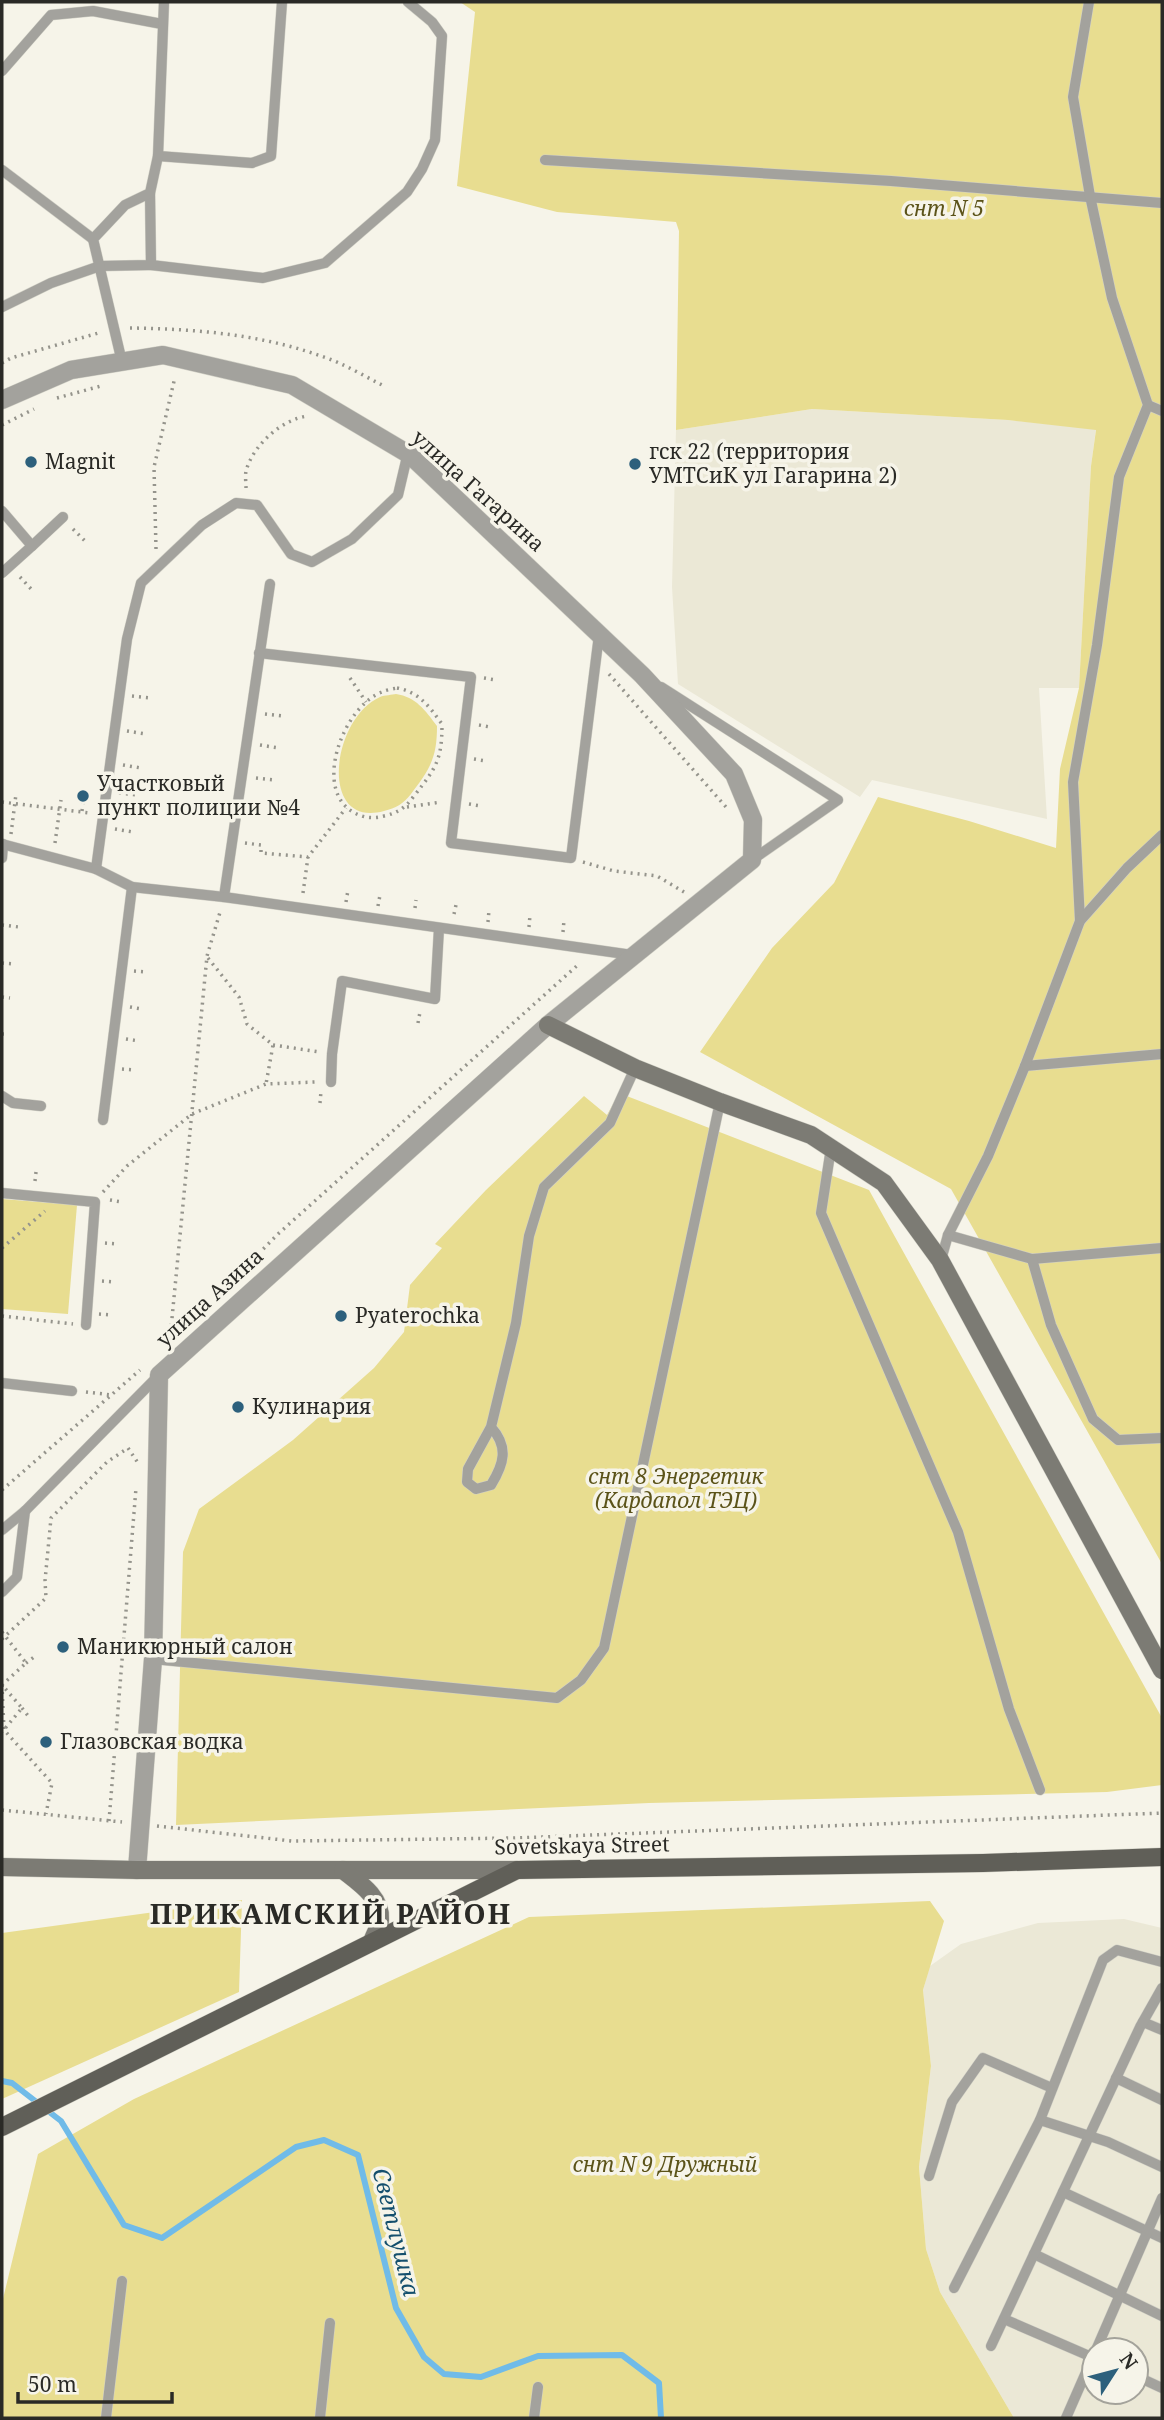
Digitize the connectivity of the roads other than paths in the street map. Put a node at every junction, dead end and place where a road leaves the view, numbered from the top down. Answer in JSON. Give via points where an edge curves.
{"nodes":[{"id":1,"x":164,"y":2,"type":"edge"},
{"id":2,"x":282,"y":2,"type":"edge"},
{"id":3,"x":408,"y":2,"type":"edge"},
{"id":4,"x":1089,"y":2,"type":"edge"},
{"id":5,"x":162,"y":24,"type":"junction"},
{"id":6,"x":2,"y":71,"type":"edge"},
{"id":7,"x":158,"y":156,"type":"junction"},
{"id":8,"x":545,"y":160,"type":"dead end"},
{"id":9,"x":2,"y":170,"type":"edge"},
{"id":10,"x":150,"y":193,"type":"junction"},
{"id":11,"x":1090,"y":195,"type":"junction"},
{"id":12,"x":1162,"y":203,"type":"edge"},
{"id":13,"x":93,"y":239,"type":"junction"},
{"id":14,"x":151,"y":265,"type":"junction"},
{"id":15,"x":100,"y":266,"type":"junction"},
{"id":16,"x":2,"y":307,"type":"edge"},
{"id":17,"x":122,"y":362,"type":"junction"},
{"id":18,"x":2,"y":400,"type":"edge"},
{"id":19,"x":1148,"y":405,"type":"junction"},
{"id":20,"x":1162,"y":411,"type":"edge"},
{"id":21,"x":410,"y":455,"type":"junction"},
{"id":22,"x":2,"y":511,"type":"edge"},
{"id":23,"x":63,"y":517,"type":"road end"},
{"id":24,"x":32,"y":546,"type":"junction"},
{"id":25,"x":2,"y":573,"type":"edge"},
{"id":26,"x":270,"y":584,"type":"dead end"},
{"id":27,"x":599,"y":634,"type":"junction"},
{"id":28,"x":259,"y":653,"type":"junction"},
{"id":29,"x":642,"y":675,"type":"junction"},
{"id":30,"x":1162,"y":835,"type":"edge"},
{"id":31,"x":5,"y":845,"type":"edge"},
{"id":32,"x":2,"y":858,"type":"edge"},
{"id":33,"x":751,"y":860,"type":"junction"},
{"id":34,"x":96,"y":869,"type":"junction"},
{"id":35,"x":132,"y":887,"type":"junction"},
{"id":36,"x":224,"y":897,"type":"junction"},
{"id":37,"x":1080,"y":921,"type":"junction"},
{"id":38,"x":439,"y":928,"type":"junction"},
{"id":39,"x":632,"y":955,"type":"junction"},
{"id":40,"x":548,"y":1025,"type":"junction"},
{"id":41,"x":1162,"y":1054,"type":"edge"},
{"id":42,"x":1025,"y":1066,"type":"junction"},
{"id":43,"x":635,"y":1068,"type":"junction"},
{"id":44,"x":331,"y":1082,"type":"road end"},
{"id":45,"x":2,"y":1096,"type":"edge"},
{"id":46,"x":720,"y":1102,"type":"junction"},
{"id":47,"x":41,"y":1106,"type":"dead end"},
{"id":48,"x":103,"y":1120,"type":"dead end"},
{"id":49,"x":831,"y":1148,"type":"junction"},
{"id":50,"x":2,"y":1194,"type":"edge"},
{"id":51,"x":948,"y":1235,"type":"junction"},
{"id":52,"x":1162,"y":1248,"type":"edge"},
{"id":53,"x":1032,"y":1259,"type":"junction"},
{"id":54,"x":940,"y":1260,"type":"junction"},
{"id":55,"x":86,"y":1325,"type":"road end"},
{"id":56,"x":159,"y":1375,"type":"junction"},
{"id":57,"x":2,"y":1383,"type":"edge"},
{"id":58,"x":72,"y":1391,"type":"road end"},
{"id":59,"x":491,"y":1427,"type":"junction"},
{"id":60,"x":1162,"y":1438,"type":"edge"},
{"id":61,"x":24,"y":1511,"type":"junction"},
{"id":62,"x":2,"y":1530,"type":"edge"},
{"id":63,"x":2,"y":1592,"type":"edge"},
{"id":64,"x":153,"y":1659,"type":"junction"},
{"id":65,"x":1162,"y":1670,"type":"edge"},
{"id":66,"x":1040,"y":1790,"type":"dead end"},
{"id":67,"x":1162,"y":1857,"type":"edge"},
{"id":68,"x":2,"y":1867,"type":"edge"},
{"id":69,"x":137,"y":1870,"type":"junction"},
{"id":70,"x":343,"y":1870,"type":"junction"},
{"id":71,"x":517,"y":1870,"type":"junction"},
{"id":72,"x":372,"y":1942,"type":"junction"},
{"id":73,"x":1162,"y":1962,"type":"edge"},
{"id":74,"x":1162,"y":1988,"type":"edge"},
{"id":75,"x":1143,"y":2022,"type":"junction"},
{"id":76,"x":1162,"y":2030,"type":"edge"},
{"id":77,"x":1116,"y":2078,"type":"junction"},
{"id":78,"x":1052,"y":2088,"type":"junction"},
{"id":79,"x":1162,"y":2100,"type":"edge"},
{"id":80,"x":1040,"y":2120,"type":"junction"},
{"id":81,"x":2,"y":2127,"type":"edge"},
{"id":82,"x":1089,"y":2136,"type":"junction"},
{"id":83,"x":1162,"y":2167,"type":"edge"},
{"id":84,"x":929,"y":2176,"type":"dead end"},
{"id":85,"x":1063,"y":2192,"type":"junction"},
{"id":86,"x":1162,"y":2198,"type":"edge"},
{"id":87,"x":1148,"y":2231,"type":"junction"},
{"id":88,"x":1162,"y":2238,"type":"edge"},
{"id":89,"x":1034,"y":2254,"type":"junction"},
{"id":90,"x":122,"y":2281,"type":"dead end"},
{"id":91,"x":954,"y":2288,"type":"dead end"},
{"id":92,"x":1120,"y":2295,"type":"junction"},
{"id":93,"x":1162,"y":2316,"type":"edge"},
{"id":94,"x":1004,"y":2319,"type":"junction"},
{"id":95,"x":330,"y":2323,"type":"dead end"},
{"id":96,"x":1102,"y":2336,"type":"edge"},
{"id":97,"x":991,"y":2346,"type":"dead end"},
{"id":98,"x":1080,"y":2349,"type":"edge"},
{"id":99,"x":538,"y":2386,"type":"dead end"},
{"id":100,"x":1080,"y":2391,"type":"edge"},
{"id":101,"x":1070,"y":2417,"type":"edge"},
{"id":102,"x":106,"y":2418,"type":"edge"},
{"id":103,"x":320,"y":2418,"type":"edge"},
{"id":104,"x":534,"y":2418,"type":"edge"}],
"edges":[{"from":1,"to":5,"type":"lane"},
{"from":2,"to":7,"type":"lane","via":[[271,156],[252,163]]},
{"from":3,"to":14,"type":"lane","via":[[442,36],[435,140],[407,192],[325,263],[262,278]]},
{"from":4,"to":11,"type":"lane","via":[[1073,97]]},
{"from":5,"to":6,"type":"lane","via":[[93,10],[51,15]]},
{"from":5,"to":7,"type":"lane"},
{"from":7,"to":10,"type":"lane"},
{"from":8,"to":11,"type":"lane"},
{"from":9,"to":13,"type":"lane"},
{"from":10,"to":13,"type":"lane","via":[[125,205]]},
{"from":10,"to":14,"type":"lane"},
{"from":11,"to":12,"type":"lane"},
{"from":11,"to":19,"type":"lane","via":[[1112,298]]},
{"from":13,"to":15,"type":"lane"},
{"from":14,"to":15,"type":"lane"},
{"from":15,"to":16,"type":"lane"},
{"from":15,"to":17,"type":"lane"},
{"from":17,"to":18,"type":"street","name":"улица Гагарина","via":[[71,370]]},
{"from":17,"to":21,"type":"street","name":"улица Гагарина","via":[[163,355],[292,385]]},
{"from":19,"to":20,"type":"lane"},
{"from":19,"to":37,"type":"lane","via":[[1119,477],[1073,782]]},
{"from":21,"to":27,"type":"street","name":"улица Гагарина"},
{"from":21,"to":34,"type":"lane","via":[[398,495],[352,539],[312,562],[291,554],[257,505],[236,503],[202,525],[141,583],[127,639]]},
{"from":22,"to":24,"type":"lane"},
{"from":23,"to":24,"type":"lane"},
{"from":24,"to":25,"type":"lane"},
{"from":26,"to":28,"type":"lane"},
{"from":27,"to":28,"type":"lane","via":[[570,858],[451,843],[471,677]]},
{"from":27,"to":29,"type":"street","name":"улица Гагарина"},
{"from":28,"to":36,"type":"lane"},
{"from":29,"to":33,"type":"street","name":"улица Гагарина","via":[[734,774],[753,820]]},
{"from":29,"to":33,"type":"lane","via":[[838,800]]},
{"from":30,"to":37,"type":"lane"},
{"from":31,"to":32,"type":"lane"},
{"from":31,"to":34,"type":"lane"},
{"from":33,"to":39,"type":"street","name":"улица Азина"},
{"from":34,"to":35,"type":"lane"},
{"from":35,"to":36,"type":"lane"},
{"from":35,"to":48,"type":"lane"},
{"from":36,"to":38,"type":"lane"},
{"from":37,"to":42,"type":"lane"},
{"from":38,"to":39,"type":"lane"},
{"from":38,"to":44,"type":"lane","via":[[435,999],[342,981]]},
{"from":39,"to":40,"type":"street","name":"улица Азина"},
{"from":40,"to":43,"type":"street"},
{"from":40,"to":56,"type":"street","name":"улица Азина"},
{"from":41,"to":42,"type":"lane"},
{"from":42,"to":51,"type":"lane","via":[[988,1156]]},
{"from":43,"to":46,"type":"street"},
{"from":43,"to":59,"type":"lane","via":[[610,1123],[544,1187],[529,1236],[516,1323]]},
{"from":45,"to":47,"type":"lane","via":[[13,1103]]},
{"from":46,"to":49,"type":"street","via":[[811,1135]]},
{"from":46,"to":64,"type":"lane","via":[[604,1648],[581,1680],[556,1698]]},
{"from":49,"to":54,"type":"street","via":[[884,1183]]},
{"from":49,"to":66,"type":"lane","via":[[821,1213],[958,1532],[1009,1709]]},
{"from":50,"to":55,"type":"lane","via":[[95,1202]]},
{"from":51,"to":53,"type":"lane"},
{"from":51,"to":54,"type":"lane"},
{"from":52,"to":53,"type":"lane"},
{"from":53,"to":60,"type":"lane","via":[[1051,1325],[1093,1419],[1118,1440]]},
{"from":54,"to":65,"type":"street"},
{"from":56,"to":61,"type":"lane"},
{"from":56,"to":64,"type":"street","name":"улица Азина"},
{"from":57,"to":58,"type":"lane"},
{"from":59,"to":59,"type":"lane","via":[[468,1469],[467,1482],[476,1489],[491,1485],[504,1460],[499,1436]]},
{"from":61,"to":62,"type":"lane"},
{"from":61,"to":63,"type":"lane","via":[[17,1577]]},
{"from":64,"to":69,"type":"street","name":"улица Азина"},
{"from":67,"to":71,"type":"main road","name":"Sovetskaya Street"},
{"from":68,"to":69,"type":"street","name":"Sovetskaya Street"},
{"from":69,"to":70,"type":"street","name":"Sovetskaya Street"},
{"from":70,"to":71,"type":"street","name":"Sovetskaya Street"},
{"from":70,"to":72,"type":"street","via":[[368,1889],[377,1903],[380,1920]]},
{"from":71,"to":72,"type":"main road"},
{"from":72,"to":81,"type":"main road"},
{"from":73,"to":78,"type":"lane","via":[[1117,1950],[1103,1960]]},
{"from":74,"to":75,"type":"lane"},
{"from":75,"to":76,"type":"lane"},
{"from":75,"to":77,"type":"lane"},
{"from":77,"to":79,"type":"lane"},
{"from":77,"to":82,"type":"lane"},
{"from":78,"to":80,"type":"lane"},
{"from":78,"to":84,"type":"lane","via":[[983,2058],[951,2102]]},
{"from":80,"to":82,"type":"lane"},
{"from":80,"to":91,"type":"lane"},
{"from":82,"to":83,"type":"lane"},
{"from":82,"to":85,"type":"lane"},
{"from":85,"to":87,"type":"lane"},
{"from":85,"to":89,"type":"lane"},
{"from":86,"to":87,"type":"lane"},
{"from":87,"to":88,"type":"lane"},
{"from":87,"to":92,"type":"lane"},
{"from":89,"to":92,"type":"lane"},
{"from":89,"to":94,"type":"lane"},
{"from":90,"to":102,"type":"lane"},
{"from":92,"to":93,"type":"lane"},
{"from":92,"to":96,"type":"lane"},
{"from":94,"to":97,"type":"lane"},
{"from":94,"to":98,"type":"lane"},
{"from":95,"to":103,"type":"lane"},
{"from":99,"to":104,"type":"lane"},
{"from":100,"to":101,"type":"lane"}]}
